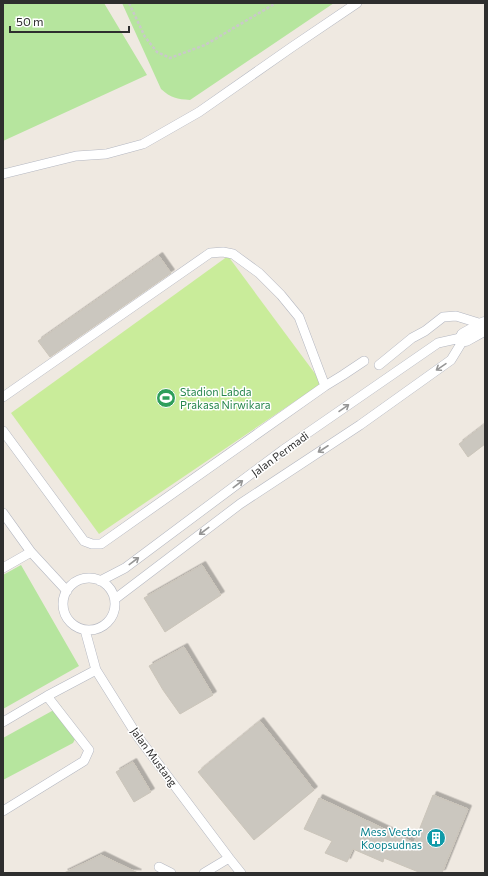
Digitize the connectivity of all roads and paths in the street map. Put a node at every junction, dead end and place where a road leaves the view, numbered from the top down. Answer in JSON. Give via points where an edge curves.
{"nodes":[{"id":1,"x":129,"y":3,"type":"edge"},
{"id":2,"x":276,"y":3,"type":"edge"},
{"id":3,"x":357,"y":3,"type":"edge"},
{"id":4,"x":3,"y":174,"type":"edge"},
{"id":5,"x":485,"y":326,"type":"edge"},
{"id":6,"x":465,"y":337,"type":"junction"},
{"id":7,"x":364,"y":361,"type":"dead end"},
{"id":8,"x":379,"y":365,"type":"dead end"},
{"id":9,"x":325,"y":386,"type":"junction"},
{"id":10,"x":3,"y":397,"type":"edge"},
{"id":11,"x":3,"y":431,"type":"edge"},
{"id":12,"x":3,"y":513,"type":"edge"},
{"id":13,"x":31,"y":552,"type":"junction"},
{"id":14,"x":3,"y":568,"type":"edge"},
{"id":15,"x":100,"y":581,"type":"junction"},
{"id":16,"x":67,"y":590,"type":"junction"},
{"id":17,"x":114,"y":599,"type":"junction"},
{"id":18,"x":85,"y":630,"type":"junction"},
{"id":19,"x":96,"y":670,"type":"junction"},
{"id":20,"x":48,"y":696,"type":"junction"},
{"id":21,"x":3,"y":722,"type":"edge"},
{"id":22,"x":3,"y":811,"type":"edge"},
{"id":23,"x":229,"y":858,"type":"junction"},
{"id":24,"x":159,"y":867,"type":"dead end"},
{"id":25,"x":172,"y":873,"type":"edge"},
{"id":26,"x":204,"y":873,"type":"edge"},
{"id":27,"x":241,"y":873,"type":"edge"}],
"edges":[{"from":1,"to":2,"type":"path","via":[[145,37],[157,52],[170,58],[205,45]]},
{"from":3,"to":4,"type":"lane","via":[[199,112],[143,144],[106,154],[76,156]]},
{"from":5,"to":6,"type":"street","name":"Jalan Permadi"},
{"from":5,"to":8,"type":"lane","via":[[456,316],[443,317]]},
{"from":15,"to":6,"type":"lane","name":"Jalan Permadi","one_way":true,"via":[[126,568],[283,450],[438,343]]},
{"from":6,"to":17,"type":"lane","name":"Jalan Permadi","one_way":true,"via":[[451,360],[360,425],[240,504]]},
{"from":7,"to":9,"type":"lane"},
{"from":9,"to":10,"type":"lane","via":[[298,317],[259,273],[233,254],[223,252],[210,253]]},
{"from":9,"to":11,"type":"lane","via":[[101,544],[84,541]]},
{"from":12,"to":13,"type":"lane"},
{"from":13,"to":14,"type":"lane"},
{"from":13,"to":16,"type":"lane"},
{"from":15,"to":16,"type":"lane","via":[[82,579]]},
{"from":15,"to":17,"type":"lane","via":[[108,586]]},
{"from":16,"to":18,"type":"lane","via":[[64,610],[68,619],[75,626]]},
{"from":17,"to":18,"type":"lane","via":[[115,609],[108,622],[95,630]]},
{"from":18,"to":19,"type":"lane","name":"Jalan Mustang"},
{"from":19,"to":20,"type":"lane"},
{"from":19,"to":23,"type":"lane","name":"Jalan Mustang","via":[[138,737]]},
{"from":20,"to":21,"type":"lane"},
{"from":20,"to":22,"type":"lane","via":[[89,750],[87,756],[84,761]]},
{"from":23,"to":26,"type":"lane"},
{"from":23,"to":27,"type":"lane","name":"Jalan Mustang"},
{"from":24,"to":25,"type":"lane"}]}
